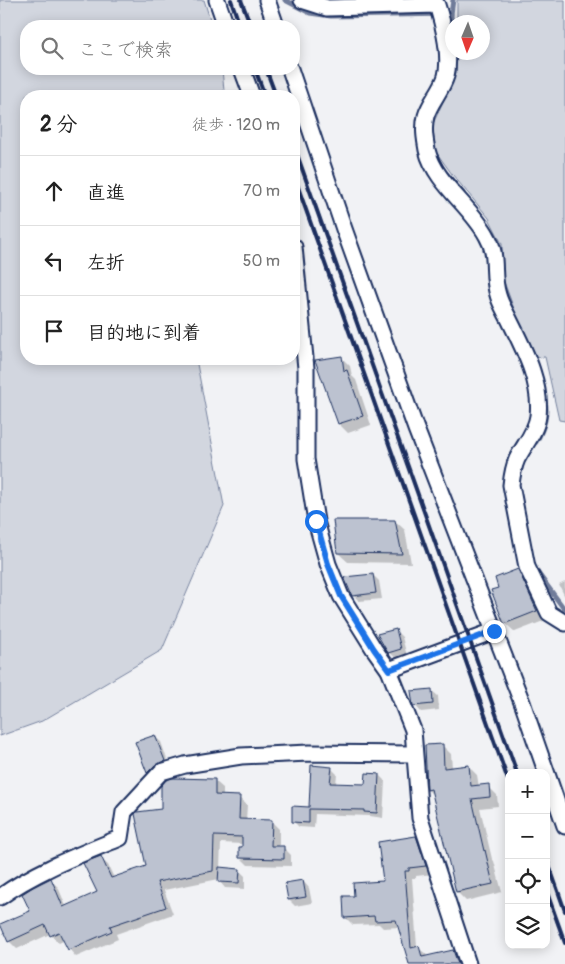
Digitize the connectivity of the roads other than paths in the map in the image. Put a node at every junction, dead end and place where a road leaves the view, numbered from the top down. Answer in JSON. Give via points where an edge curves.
{"nodes":[{"id":1,"x":217,"y":0,"type":"edge"},
{"id":2,"x":267,"y":0,"type":"edge"},
{"id":3,"x":302,"y":0,"type":"edge"},
{"id":4,"x":224,"y":20,"type":"edge"},
{"id":5,"x":274,"y":20,"type":"edge"},
{"id":6,"x":244,"y":75,"type":"edge"},
{"id":7,"x":292,"y":75,"type":"edge"},
{"id":8,"x":250,"y":90,"type":"edge"},
{"id":9,"x":297,"y":90,"type":"edge"},
{"id":10,"x":300,"y":99,"type":"edge"},
{"id":11,"x":300,"y":308,"type":"edge"},
{"id":12,"x":565,"y":623,"type":"edge"},
{"id":13,"x":494,"y":631,"type":"junction"},
{"id":14,"x":389,"y":670,"type":"junction"},
{"id":15,"x":414,"y":754,"type":"junction"},
{"id":16,"x":565,"y":826,"type":"edge"},
{"id":17,"x":0,"y":897,"type":"edge"},
{"id":18,"x":468,"y":964,"type":"edge"}],
"edges":[{"from":1,"to":4,"type":"street"},
{"from":2,"to":5,"type":"street"},
{"from":3,"to":12,"type":"street","via":[[327,8],[437,5],[445,36],[447,62],[446,75],[426,116],[424,132],[428,152],[435,171],[488,236],[494,251],[497,294],[532,373],[538,396],[538,416],[534,430],[516,460],[511,485],[527,568],[549,613]]},
{"from":6,"to":8,"type":"street"},
{"from":7,"to":9,"type":"street"},
{"from":10,"to":13,"type":"street","via":[[403,393]]},
{"from":11,"to":14,"type":"street","via":[[306,368],[306,459],[316,521],[341,596]]},
{"from":13,"to":14,"type":"street"},
{"from":13,"to":16,"type":"street"},
{"from":14,"to":15,"type":"street","via":[[413,730]]},
{"from":15,"to":17,"type":"street","via":[[309,753],[241,756],[184,764],[161,772],[124,812],[120,838],[31,878]]},
{"from":15,"to":18,"type":"street","via":[[420,818]]}]}
